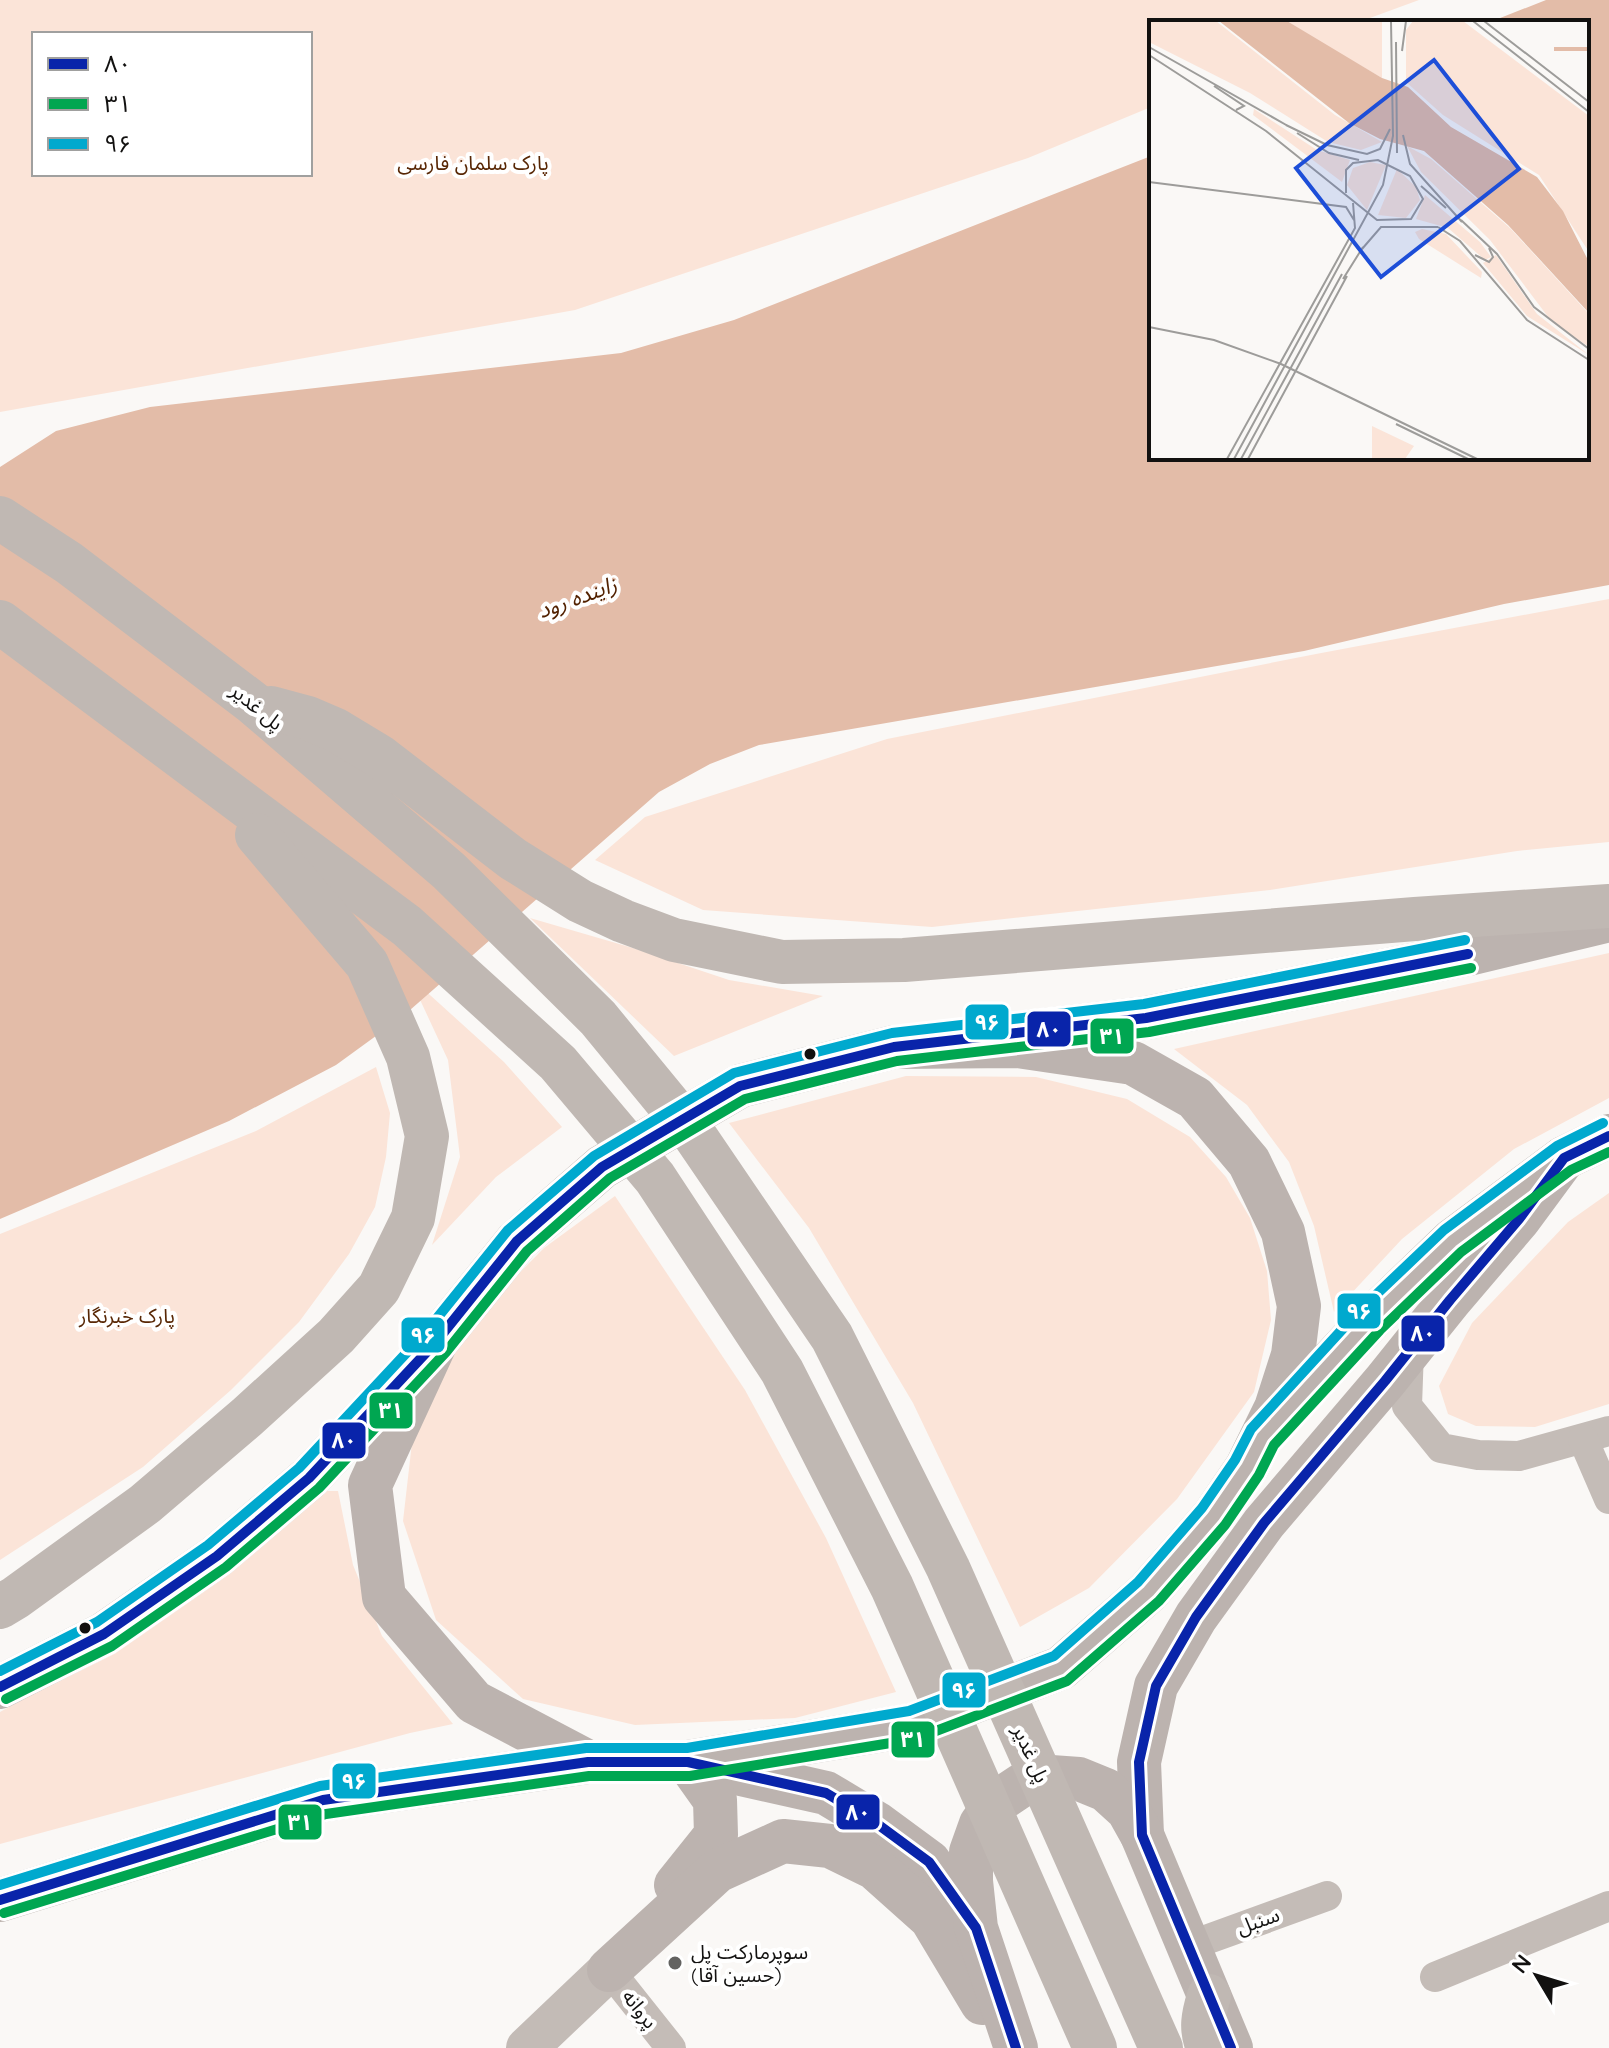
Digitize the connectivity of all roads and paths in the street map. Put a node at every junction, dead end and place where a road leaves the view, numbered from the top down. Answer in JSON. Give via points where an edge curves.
{"nodes":[{"id":1,"x":0,"y":495,"type":"edge"},
{"id":2,"x":0,"y":518,"type":"edge"},
{"id":3,"x":69,"y":563,"type":"junction"},
{"id":4,"x":0,"y":622,"type":"edge"},
{"id":5,"x":0,"y":652,"type":"edge"},
{"id":6,"x":253,"y":703,"type":"junction"},
{"id":7,"x":204,"y":774,"type":"junction"},
{"id":8,"x":1609,"y":906,"type":"edge"},
{"id":9,"x":1609,"y":920,"type":"edge"},
{"id":10,"x":894,"y":1047,"type":"junction"},
{"id":11,"x":1609,"y":1136,"type":"edge"},
{"id":12,"x":1564,"y":1158,"type":"junction"},
{"id":13,"x":436,"y":1342,"type":"junction"},
{"id":14,"x":1409,"y":1350,"type":"junction"},
{"id":15,"x":1596,"y":1435,"type":"edge"},
{"id":16,"x":1262,"y":1437,"type":"junction"},
{"id":17,"x":1609,"y":1499,"type":"edge"},
{"id":18,"x":0,"y":1607,"type":"edge"},
{"id":19,"x":0,"y":1687,"type":"edge"},
{"id":20,"x":588,"y":1762,"type":"junction"},
{"id":21,"x":688,"y":1762,"type":"junction"},
{"id":22,"x":1142,"y":1835,"type":"junction"},
{"id":23,"x":1327,"y":1896,"type":"dead end"},
{"id":24,"x":0,"y":1900,"type":"edge"},
{"id":25,"x":1609,"y":1906,"type":"edge"},
{"id":26,"x":976,"y":1928,"type":"junction"},
{"id":27,"x":1189,"y":1946,"type":"junction"},
{"id":28,"x":609,"y":1970,"type":"junction"},
{"id":29,"x":1435,"y":1977,"type":"dead end"},
{"id":30,"x":1209,"y":1996,"type":"junction"},
{"id":31,"x":527,"y":2048,"type":"edge"},
{"id":32,"x":671,"y":2048,"type":"edge"},
{"id":33,"x":1009,"y":2048,"type":"edge"},
{"id":34,"x":1016,"y":2048,"type":"edge"},
{"id":35,"x":1095,"y":2048,"type":"edge"},
{"id":36,"x":1161,"y":2048,"type":"edge"},
{"id":37,"x":1208,"y":2048,"type":"edge"},
{"id":38,"x":1231,"y":2048,"type":"edge"}],
"edges":[{"from":1,"to":3,"type":"highway"},
{"from":2,"to":3,"type":"highway","name":"پل غدیر"},
{"from":3,"to":6,"type":"highway","name":"پل غدیر"},
{"from":4,"to":7,"type":"highway"},
{"from":5,"to":7,"type":"highway"},
{"from":6,"to":8,"type":"highway","via":[[308,718],[379,756],[463,823],[580,901],[674,940],[782,962],[904,960]]},
{"from":6,"to":36,"type":"highway","name":"پل غدیر","via":[[449,871],[598,1018],[695,1136],[832,1337],[948,1568]]},
{"from":7,"to":18,"type":"highway","via":[[367,964],[408,1057],[427,1136],[413,1218],[379,1288],[336,1336],[145,1504]]},
{"from":7,"to":35,"type":"highway","via":[[407,926],[558,1063],[655,1178],[782,1371],[892,1587]]},
{"from":9,"to":10,"type":"main road","via":[[1468,954],[1146,1018]]},
{"from":10,"to":13,"type":"main road","via":[[740,1086],[602,1167],[517,1241]]},
{"from":10,"to":16,"type":"main road","via":[[1018,1046],[1133,1063],[1195,1098],[1249,1162],[1283,1232],[1299,1306],[1293,1355]]},
{"from":11,"to":12,"type":"main road"},
{"from":12,"to":14,"type":"main road"},
{"from":12,"to":16,"type":"main road","via":[[1452,1241]]},
{"from":13,"to":19,"type":"main road","via":[[309,1478],[217,1556],[104,1634]]},
{"from":13,"to":20,"type":"main road","via":[[370,1485],[384,1597],[474,1702]]},
{"from":14,"to":15,"type":"street","via":[[1407,1406],[1441,1448],[1519,1456]]},
{"from":14,"to":22,"type":"main road","via":[[1264,1523],[1196,1617],[1156,1686],[1139,1762]]},
{"from":15,"to":17,"type":"street"},
{"from":16,"to":21,"type":"main road","via":[[1204,1528],[1148,1592],[1061,1668],[913,1725]]},
{"from":20,"to":21,"type":"main road"},
{"from":20,"to":24,"type":"main road","via":[[323,1800]]},
{"from":21,"to":26,"type":"main road","via":[[826,1793],[929,1862]]},
{"from":21,"to":28,"type":"main road","via":[[715,1800],[716,1835]]},
{"from":22,"to":26,"type":"main road","via":[[1128,1810],[1106,1790],[1079,1779],[1051,1777],[1022,1785],[998,1801],[981,1824],[971,1852]]},
{"from":22,"to":27,"type":"main road"},
{"from":23,"to":27,"type":"street","name":"سنبل"},
{"from":25,"to":29,"type":"street"},
{"from":26,"to":34,"type":"main road"},
{"from":27,"to":30,"type":"main road"},
{"from":28,"to":31,"type":"main road"},
{"from":28,"to":32,"type":"street","name":"پروانه"},
{"from":28,"to":33,"type":"main road","via":[[717,1871],[783,1841],[830,1846],[875,1868],[931,1918]]},
{"from":30,"to":37,"type":"highway","via":[[1202,2016]]},
{"from":30,"to":38,"type":"main road"}]}
